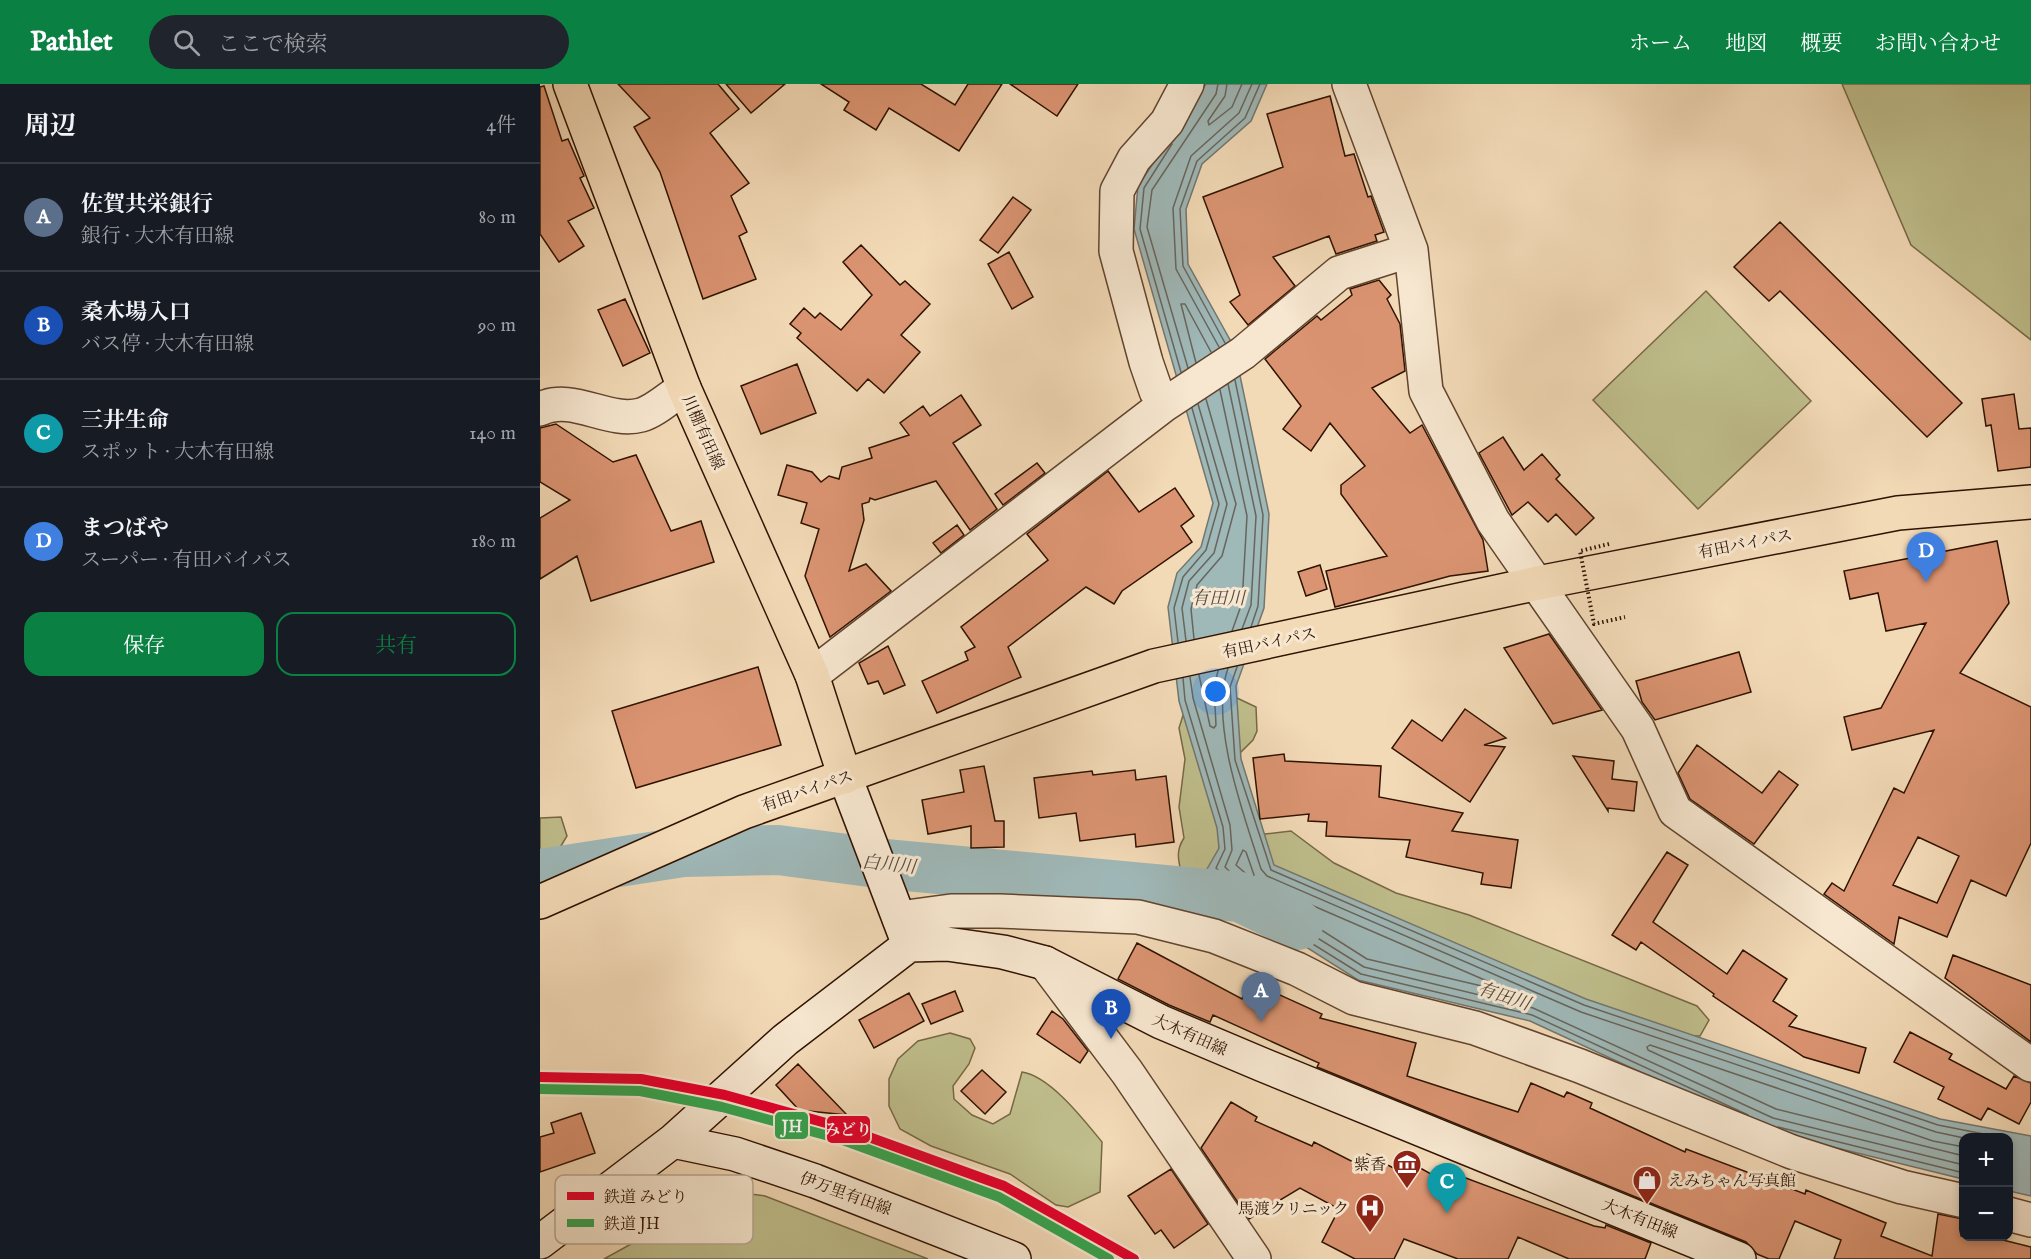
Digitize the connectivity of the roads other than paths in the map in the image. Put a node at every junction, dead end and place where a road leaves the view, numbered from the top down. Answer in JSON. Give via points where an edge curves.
{"nodes":[{"id":1,"x":570,"y":84,"type":"edge"},
{"id":2,"x":1187,"y":84,"type":"edge"},
{"id":3,"x":1349,"y":84,"type":"edge"},
{"id":4,"x":1411,"y":250,"type":"junction"},
{"id":5,"x":684,"y":388,"type":"junction"},
{"id":6,"x":1164,"y":405,"type":"junction"},
{"id":7,"x":540,"y":409,"type":"edge"},
{"id":8,"x":2031,"y":502,"type":"edge"},
{"id":9,"x":1538,"y":583,"type":"junction"},
{"id":10,"x":812,"y":675,"type":"junction"},
{"id":11,"x":845,"y":777,"type":"junction"},
{"id":12,"x":545,"y":900,"type":"edge"},
{"id":13,"x":904,"y":932,"type":"junction"},
{"id":14,"x":1045,"y":963,"type":"junction"},
{"id":15,"x":2031,"y":1065,"type":"edge"},
{"id":16,"x":673,"y":1141,"type":"junction"},
{"id":17,"x":628,"y":1175,"type":"edge"},
{"id":18,"x":1959,"y":1200,"type":"edge"},
{"id":19,"x":2013,"y":1215,"type":"edge"},
{"id":20,"x":2031,"y":1220,"type":"edge"},
{"id":21,"x":555,"y":1231,"type":"edge"},
{"id":22,"x":540,"y":1242,"type":"edge"},
{"id":23,"x":1014,"y":1259,"type":"edge"},
{"id":24,"x":1254,"y":1259,"type":"edge"},
{"id":25,"x":1739,"y":1259,"type":"edge"}],
"edges":[{"from":1,"to":5,"type":"main road","name":"川棚有田線"},
{"from":2,"to":6,"type":"street","via":[[1167,122],[1134,159],[1117,191],[1116,251],[1155,391]]},
{"from":3,"to":4,"type":"street"},
{"from":4,"to":6,"type":"street","via":[[1339,273],[1243,353]]},
{"from":4,"to":9,"type":"street","via":[[1426,391],[1493,521]]},
{"from":5,"to":7,"type":"street","via":[[643,415],[627,417],[561,405]]},
{"from":5,"to":10,"type":"main road","name":"川棚有田線"},
{"from":6,"to":10,"type":"street"},
{"from":8,"to":9,"type":"main road","name":"有田バイパス","via":[[1898,513]]},
{"from":9,"to":11,"type":"main road","name":"有田バイパス","via":[[1154,666]]},
{"from":9,"to":15,"type":"street","via":[[1638,729],[1676,811]]},
{"from":10,"to":11,"type":"main road","name":"川棚有田線"},
{"from":11,"to":12,"type":"main road","name":"有田バイパス","via":[[744,812]]},
{"from":11,"to":13,"type":"street"},
{"from":13,"to":14,"type":"street","name":"大木有田線"},
{"from":13,"to":16,"type":"street"},
{"from":13,"to":18,"type":"street","via":[[951,911],[999,910],[1138,917],[1214,936],[1297,969],[1354,998],[1475,1028],[1792,1152]]},
{"from":14,"to":24,"type":"street","via":[[1127,1072]]},
{"from":14,"to":25,"type":"street","name":"大木有田線","via":[[1161,1022]]},
{"from":16,"to":17,"type":"street"},
{"from":16,"to":23,"type":"street","name":"伊万里有田線","via":[[735,1154],[815,1181]]},
{"from":19,"to":20,"type":"street"},
{"from":21,"to":22,"type":"street"}]}
